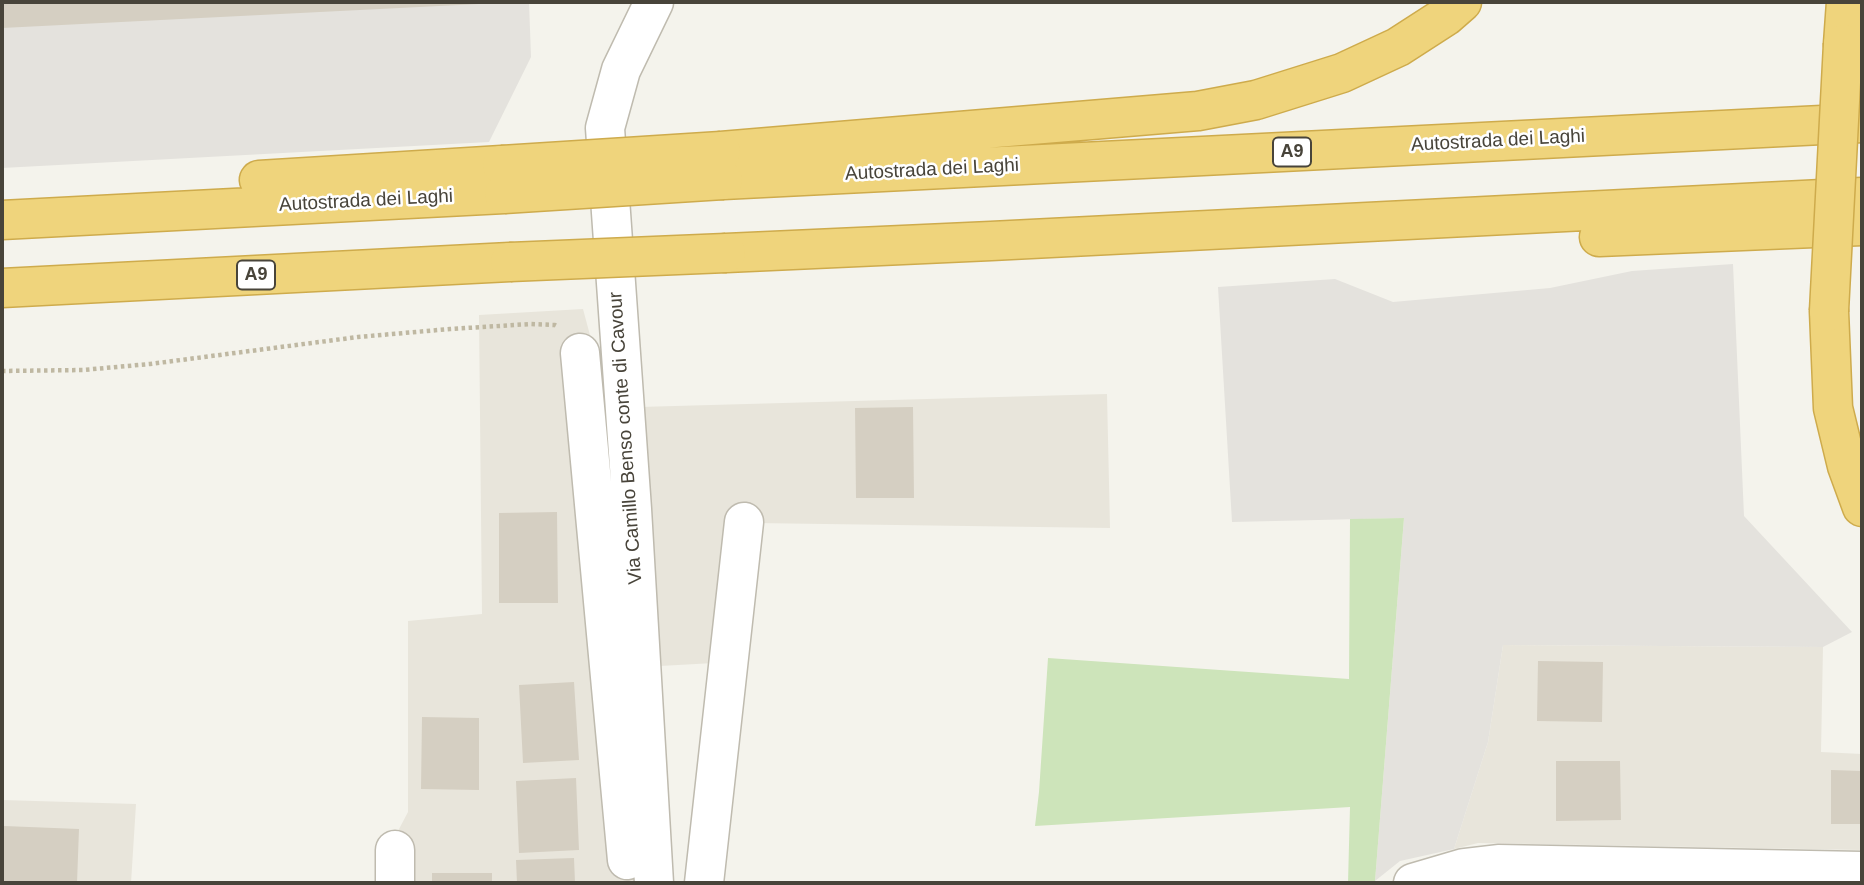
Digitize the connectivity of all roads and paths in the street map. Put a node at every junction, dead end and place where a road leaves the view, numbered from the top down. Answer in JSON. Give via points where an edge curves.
{"nodes":[{"id":1,"x":654,"y":2,"type":"edge"},
{"id":2,"x":1462,"y":2,"type":"edge"},
{"id":3,"x":1846,"y":2,"type":"edge"},
{"id":4,"x":1862,"y":123,"type":"edge"},
{"id":5,"x":722,"y":166,"type":"junction"},
{"id":6,"x":503,"y":179,"type":"junction"},
{"id":7,"x":2,"y":197,"type":"edge"},
{"id":8,"x":1862,"y":197,"type":"edge"},
{"id":9,"x":2,"y":220,"type":"edge"},
{"id":10,"x":1862,"y":226,"type":"edge"},
{"id":11,"x":991,"y":242,"type":"junction"},
{"id":12,"x":2,"y":288,"type":"edge"},
{"id":13,"x":580,"y":353,"type":"joint"},
{"id":14,"x":2,"y":371,"type":"edge"},
{"id":15,"x":1862,"y":507,"type":"edge"},
{"id":16,"x":744,"y":522,"type":"dead end"},
{"id":17,"x":1862,"y":871,"type":"edge"},
{"id":18,"x":630,"y":883,"type":"edge"},
{"id":19,"x":654,"y":883,"type":"edge"},
{"id":20,"x":704,"y":883,"type":"edge"},
{"id":21,"x":1413,"y":883,"type":"edge"}],
"edges":[{"from":1,"to":19,"type":"street","name":"Via Camillo Benso conte di Cavour","via":[[621,69],[605,128]]},
{"from":2,"to":5,"type":"highway","via":[[1398,47],[1342,73],[1256,100],[1198,111]]},
{"from":3,"to":15,"type":"highway","bridge":true,"via":[[1829,311],[1833,408]]},
{"from":4,"to":5,"type":"highway","name":"Autostrada dei Laghi","number":"A9"},
{"from":5,"to":6,"type":"highway","name":"Autostrada dei Laghi","number":"A9","bridge":true},
{"from":6,"to":7,"type":"highway"},
{"from":6,"to":9,"type":"highway","name":"Autostrada dei Laghi","number":"A9"},
{"from":8,"to":11,"type":"highway","number":"A9"},
{"from":10,"to":11,"type":"highway","via":[[1390,246]]},
{"from":11,"to":12,"type":"highway","number":"A9","bridge":true},
{"from":13,"to":14,"type":"path","via":[[571,333],[555,325],[531,324],[358,337],[123,367]]},
{"from":13,"to":18,"type":"street"},
{"from":16,"to":20,"type":"street"},
{"from":17,"to":21,"type":"street","via":[[1498,864],[1464,868]]}]}
